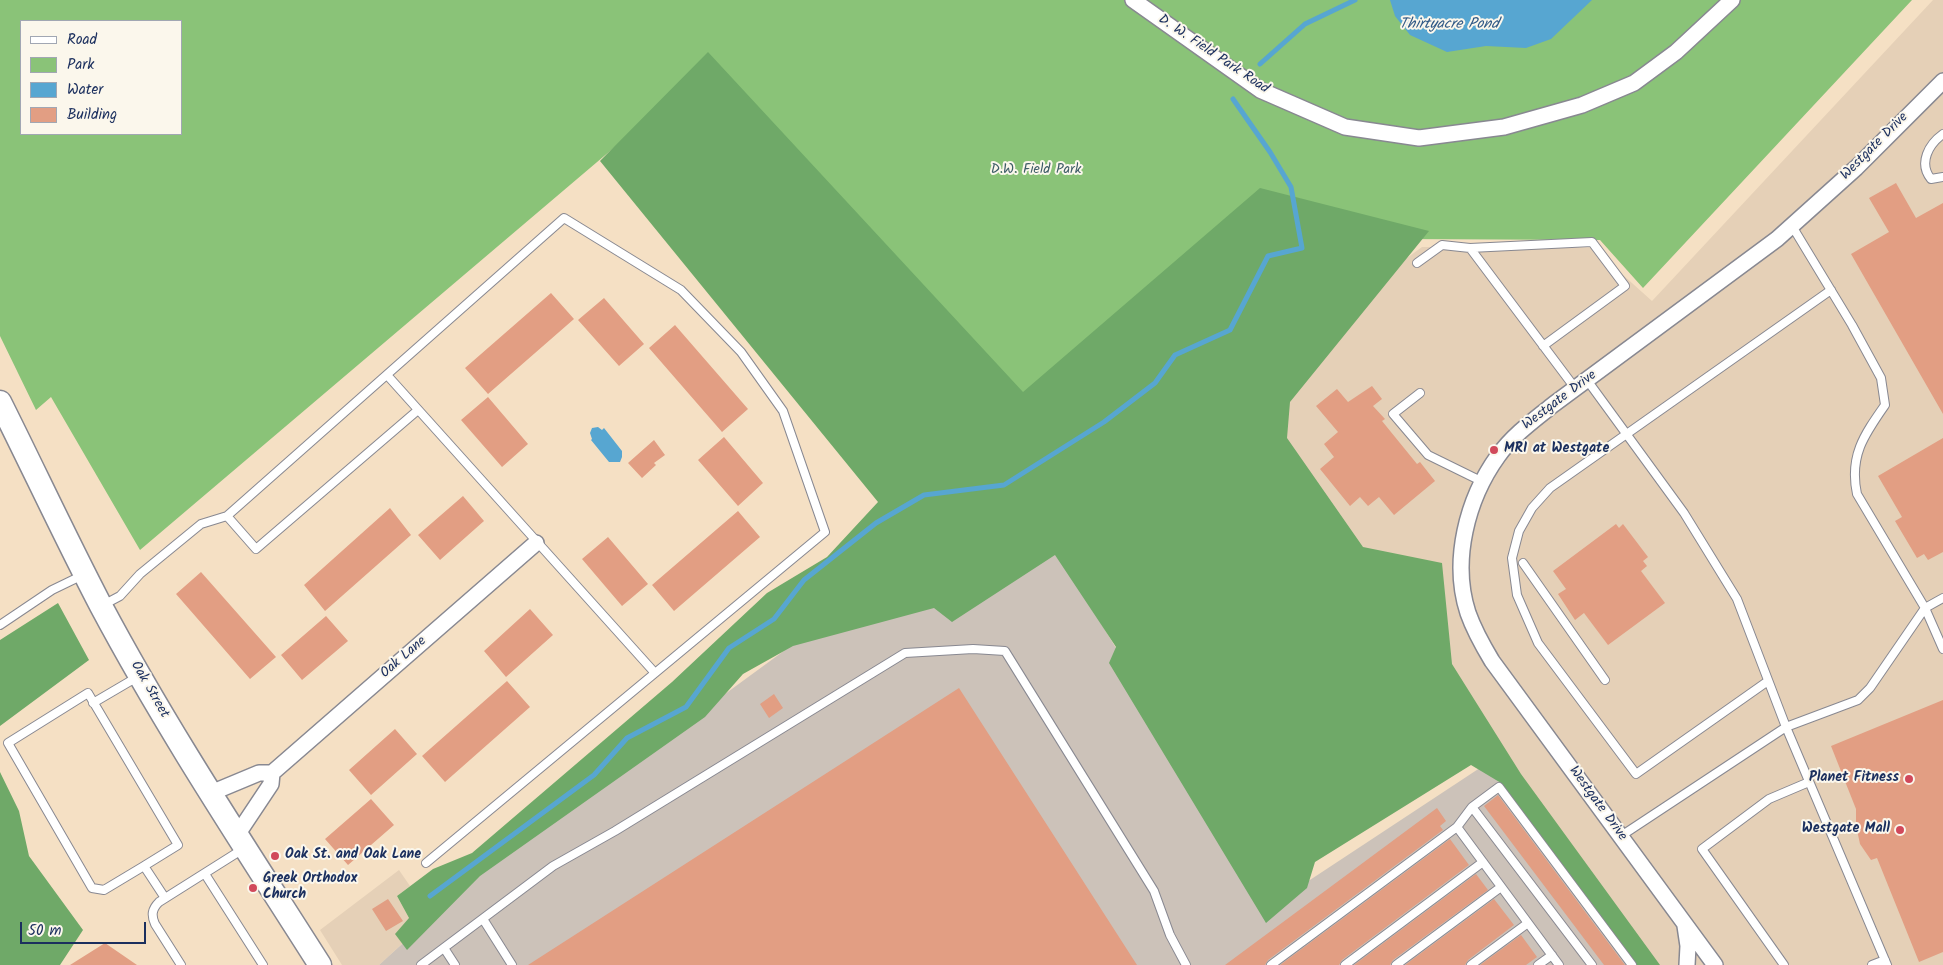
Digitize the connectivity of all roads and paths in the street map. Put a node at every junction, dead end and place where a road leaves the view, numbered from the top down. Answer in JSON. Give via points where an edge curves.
{"nodes":[{"id":1,"x":1133,"y":0,"type":"edge"},
{"id":2,"x":1732,"y":0,"type":"edge"},
{"id":3,"x":1943,"y":82,"type":"edge"},
{"id":4,"x":1943,"y":134,"type":"edge"},
{"id":5,"x":1943,"y":177,"type":"edge"},
{"id":6,"x":1792,"y":226,"type":"junction"},
{"id":7,"x":1470,"y":248,"type":"junction"},
{"id":8,"x":1417,"y":263,"type":"dead end"},
{"id":9,"x":1831,"y":290,"type":"junction"},
{"id":10,"x":1543,"y":346,"type":"junction"},
{"id":11,"x":387,"y":375,"type":"junction"},
{"id":12,"x":1581,"y":384,"type":"junction"},
{"id":13,"x":1420,"y":393,"type":"dead end"},
{"id":14,"x":0,"y":402,"type":"edge"},
{"id":15,"x":418,"y":410,"type":"junction"},
{"id":16,"x":1626,"y":433,"type":"junction"},
{"id":17,"x":1482,"y":482,"type":"junction"},
{"id":18,"x":227,"y":516,"type":"junction"},
{"id":19,"x":536,"y":543,"type":"junction"},
{"id":20,"x":1523,"y":563,"type":"dead end"},
{"id":21,"x":85,"y":574,"type":"junction"},
{"id":22,"x":1943,"y":598,"type":"edge"},
{"id":23,"x":101,"y":606,"type":"junction"},
{"id":24,"x":1925,"y":608,"type":"junction"},
{"id":25,"x":0,"y":625,"type":"edge"},
{"id":26,"x":1943,"y":649,"type":"edge"},
{"id":27,"x":655,"y":673,"type":"junction"},
{"id":28,"x":140,"y":675,"type":"junction"},
{"id":29,"x":1604,"y":680,"type":"dead end"},
{"id":30,"x":1768,"y":680,"type":"junction"},
{"id":31,"x":93,"y":703,"type":"junction"},
{"id":32,"x":1786,"y":727,"type":"junction"},
{"id":33,"x":272,"y":773,"type":"junction"},
{"id":34,"x":1809,"y":782,"type":"junction"},
{"id":35,"x":211,"y":793,"type":"junction"},
{"id":36,"x":1472,"y":807,"type":"junction"},
{"id":37,"x":1457,"y":827,"type":"junction"},
{"id":38,"x":1621,"y":836,"type":"junction"},
{"id":39,"x":241,"y":841,"type":"junction"},
{"id":40,"x":1483,"y":862,"type":"junction"},
{"id":41,"x":426,"y":863,"type":"dead end"},
{"id":42,"x":144,"y":866,"type":"junction"},
{"id":43,"x":205,"y":874,"type":"junction"},
{"id":44,"x":1501,"y":887,"type":"junction"},
{"id":45,"x":165,"y":898,"type":"junction"},
{"id":46,"x":483,"y":919,"type":"junction"},
{"id":47,"x":1528,"y":923,"type":"junction"},
{"id":48,"x":1685,"y":924,"type":"junction"},
{"id":49,"x":444,"y":948,"type":"junction"},
{"id":50,"x":1552,"y":955,"type":"junction"},
{"id":51,"x":1886,"y":963,"type":"edge"},
{"id":52,"x":181,"y":965,"type":"edge"},
{"id":53,"x":263,"y":965,"type":"edge"},
{"id":54,"x":320,"y":965,"type":"edge"},
{"id":55,"x":421,"y":965,"type":"edge"},
{"id":56,"x":455,"y":965,"type":"edge"},
{"id":57,"x":512,"y":965,"type":"edge"},
{"id":58,"x":1186,"y":965,"type":"edge"},
{"id":59,"x":1271,"y":965,"type":"edge"},
{"id":60,"x":1345,"y":965,"type":"edge"},
{"id":61,"x":1396,"y":965,"type":"edge"},
{"id":62,"x":1471,"y":965,"type":"edge"},
{"id":63,"x":1538,"y":965,"type":"edge"},
{"id":64,"x":1559,"y":965,"type":"edge"},
{"id":65,"x":1592,"y":965,"type":"edge"},
{"id":66,"x":1632,"y":965,"type":"edge"},
{"id":67,"x":1687,"y":965,"type":"edge"},
{"id":68,"x":1715,"y":965,"type":"edge"},
{"id":69,"x":1784,"y":965,"type":"edge"},
{"id":70,"x":1872,"y":965,"type":"edge"}],
"edges":[{"from":1,"to":2,"type":"street","name":"D. W. Field Park Road","via":[[1260,90],[1345,127],[1419,138],[1504,127],[1582,104],[1634,83],[1676,52]]},
{"from":3,"to":6,"type":"street","name":"Westgate Drive"},
{"from":4,"to":5,"type":"lane","via":[[1928,151],[1925,163],[1926,174],[1931,179]]},
{"from":6,"to":9,"type":"lane"},
{"from":6,"to":12,"type":"street","name":"Westgate Drive"},
{"from":7,"to":8,"type":"lane","via":[[1442,245]]},
{"from":7,"to":10,"type":"lane"},
{"from":7,"to":10,"type":"lane","via":[[1592,242],[1625,286]]},
{"from":9,"to":16,"type":"lane"},
{"from":9,"to":24,"type":"lane","via":[[1881,378],[1885,405],[1856,455],[1853,477],[1857,494]]},
{"from":10,"to":12,"type":"lane"},
{"from":11,"to":15,"type":"lane"},
{"from":11,"to":18,"type":"lane"},
{"from":11,"to":27,"type":"lane","via":[[564,218],[681,290],[741,352],[783,411],[825,532]]},
{"from":12,"to":16,"type":"lane"},
{"from":12,"to":17,"type":"street","name":"Westgate Drive","via":[[1520,431],[1498,456]]},
{"from":13,"to":17,"type":"lane","via":[[1392,414],[1428,455]]},
{"from":14,"to":21,"type":"main road","name":"Oak Street"},
{"from":15,"to":18,"type":"lane","via":[[256,549]]},
{"from":15,"to":19,"type":"lane"},
{"from":16,"to":30,"type":"lane","via":[[1684,513],[1737,599]]},
{"from":16,"to":30,"type":"lane","via":[[1550,488],[1532,508],[1519,531],[1512,558],[1517,595],[1538,643],[1636,774]]},
{"from":17,"to":38,"type":"street","name":"Westgate Drive","via":[[1464,532],[1462,558],[1468,611],[1479,640]]},
{"from":18,"to":23,"type":"lane","via":[[201,524],[140,574],[120,596]]},
{"from":19,"to":27,"type":"lane"},
{"from":19,"to":33,"type":"street","name":"Oak Lane"},
{"from":20,"to":29,"type":"lane"},
{"from":21,"to":23,"type":"main road","name":"Oak Street"},
{"from":21,"to":25,"type":"lane","via":[[52,590]]},
{"from":22,"to":24,"type":"lane"},
{"from":23,"to":28,"type":"main road","name":"Oak Street"},
{"from":24,"to":26,"type":"lane"},
{"from":24,"to":32,"type":"lane","via":[[1870,688],[1858,700]]},
{"from":27,"to":41,"type":"lane"},
{"from":28,"to":31,"type":"lane"},
{"from":28,"to":35,"type":"main road","name":"Oak Street"},
{"from":30,"to":32,"type":"lane"},
{"from":31,"to":42,"type":"lane","via":[[178,845]]},
{"from":31,"to":42,"type":"lane","via":[[88,693],[8,743],[92,888],[104,890]]},
{"from":32,"to":34,"type":"lane"},
{"from":32,"to":38,"type":"lane"},
{"from":33,"to":35,"type":"street","via":[[259,773]]},
{"from":33,"to":39,"type":"street","name":"Oak Lane","via":[[271,784]]},
{"from":34,"to":51,"type":"lane"},
{"from":34,"to":69,"type":"lane","via":[[1769,799],[1702,849]]},
{"from":35,"to":39,"type":"main road","name":"Oak Street"},
{"from":36,"to":37,"type":"lane"},
{"from":36,"to":65,"type":"lane"},
{"from":36,"to":66,"type":"lane","via":[[1499,787]]},
{"from":37,"to":40,"type":"lane"},
{"from":37,"to":59,"type":"lane"},
{"from":38,"to":48,"type":"street","name":"Westgate Drive"},
{"from":39,"to":43,"type":"lane"},
{"from":39,"to":54,"type":"main road","name":"Oak Street"},
{"from":40,"to":44,"type":"lane"},
{"from":40,"to":60,"type":"lane"},
{"from":42,"to":45,"type":"lane"},
{"from":43,"to":45,"type":"lane"},
{"from":43,"to":53,"type":"lane"},
{"from":44,"to":47,"type":"lane"},
{"from":44,"to":61,"type":"lane"},
{"from":45,"to":52,"type":"lane","via":[[154,907],[152,919]]},
{"from":46,"to":49,"type":"lane"},
{"from":46,"to":57,"type":"lane"},
{"from":46,"to":58,"type":"lane","via":[[553,866],[904,654],[972,650],[1005,652],[1154,891],[1170,935]]},
{"from":47,"to":50,"type":"lane"},
{"from":47,"to":62,"type":"lane"},
{"from":48,"to":67,"type":"street"},
{"from":48,"to":68,"type":"street","name":"Westgate Drive"},
{"from":49,"to":55,"type":"lane"},
{"from":49,"to":56,"type":"lane"},
{"from":50,"to":63,"type":"lane"},
{"from":50,"to":64,"type":"lane"},
{"from":51,"to":70,"type":"lane"}]}
